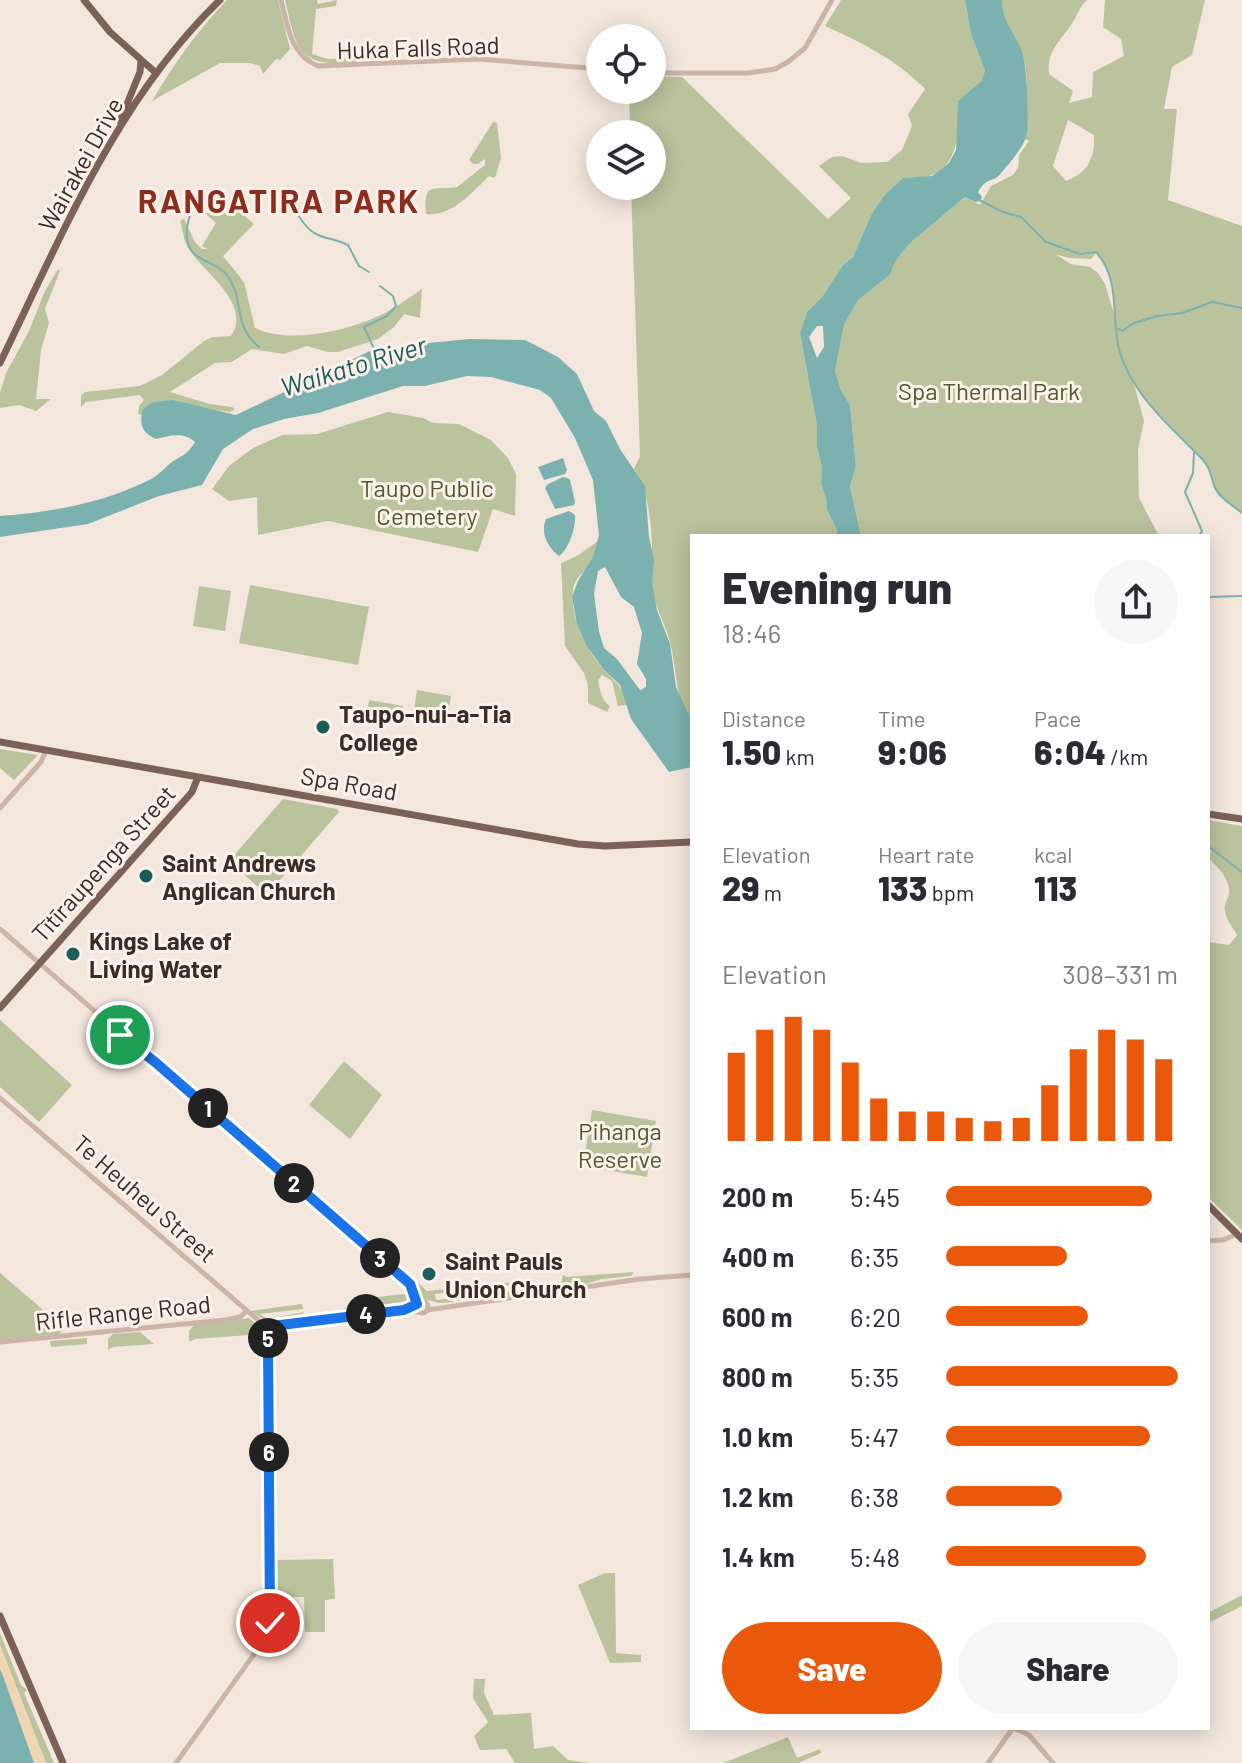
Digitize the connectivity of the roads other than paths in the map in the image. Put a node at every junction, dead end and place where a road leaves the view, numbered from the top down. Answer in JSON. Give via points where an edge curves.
{"nodes":[{"id":1,"x":84,"y":0,"type":"edge"},
{"id":2,"x":220,"y":0,"type":"edge"},
{"id":3,"x":281,"y":0,"type":"edge"},
{"id":4,"x":832,"y":0,"type":"edge"},
{"id":5,"x":141,"y":60,"type":"junction"},
{"id":6,"x":586,"y":68,"type":"edge"},
{"id":7,"x":156,"y":73,"type":"junction"},
{"id":8,"x":666,"y":73,"type":"edge"},
{"id":9,"x":114,"y":137,"type":"junction"},
{"id":10,"x":0,"y":363,"type":"edge"},
{"id":11,"x":0,"y":742,"type":"edge"},
{"id":12,"x":46,"y":750,"type":"junction"},
{"id":13,"x":198,"y":777,"type":"junction"},
{"id":14,"x":0,"y":808,"type":"edge"},
{"id":15,"x":1210,"y":814,"type":"edge"},
{"id":16,"x":1242,"y":819,"type":"edge"},
{"id":17,"x":690,"y":842,"type":"edge"},
{"id":18,"x":0,"y":929,"type":"edge"},
{"id":19,"x":39,"y":964,"type":"junction"},
{"id":20,"x":0,"y":1008,"type":"edge"},
{"id":21,"x":0,"y":1098,"type":"edge"},
{"id":22,"x":1210,"y":1207,"type":"edge"},
{"id":23,"x":1240,"y":1236,"type":"edge"},
{"id":24,"x":1210,"y":1241,"type":"edge"},
{"id":25,"x":690,"y":1275,"type":"edge"},
{"id":26,"x":420,"y":1305,"type":"junction"},
{"id":27,"x":452,"y":1305,"type":"junction"},
{"id":28,"x":247,"y":1311,"type":"junction"},
{"id":29,"x":264,"y":1327,"type":"junction"},
{"id":30,"x":0,"y":1342,"type":"edge"},
{"id":31,"x":0,"y":1616,"type":"edge"},
{"id":32,"x":1012,"y":1730,"type":"edge"},
{"id":33,"x":1018,"y":1730,"type":"edge"},
{"id":34,"x":63,"y":1763,"type":"edge"},
{"id":35,"x":176,"y":1763,"type":"edge"},
{"id":36,"x":988,"y":1763,"type":"edge"},
{"id":37,"x":1053,"y":1763,"type":"edge"}],
"edges":[{"from":1,"to":5,"type":"main road"},
{"from":2,"to":7,"type":"main road","name":"Wairakei Drive"},
{"from":3,"to":6,"type":"street","name":"Huka Falls Road","via":[[295,49],[318,66],[479,59]]},
{"from":4,"to":8,"type":"street","via":[[805,48],[775,69]]},
{"from":5,"to":7,"type":"main road"},
{"from":5,"to":9,"type":"main road"},
{"from":7,"to":9,"type":"main road","name":"Wairakei Drive"},
{"from":9,"to":10,"type":"main road","name":"Wairakei Drive"},
{"from":11,"to":12,"type":"main road","name":"Spa Road"},
{"from":12,"to":13,"type":"main road","name":"Spa Road"},
{"from":12,"to":14,"type":"street"},
{"from":13,"to":17,"type":"main road","name":"Spa Road","via":[[593,846]]},
{"from":13,"to":19,"type":"main road","name":"Tītīraupenga Street","via":[[193,791]]},
{"from":15,"to":16,"type":"main road"},
{"from":18,"to":19,"type":"street"},
{"from":19,"to":20,"type":"main road","name":"Tītīraupenga Street"},
{"from":19,"to":26,"type":"street","via":[[410,1284]]},
{"from":21,"to":28,"type":"street","name":"Te Heuheu Street"},
{"from":22,"to":23,"type":"main road"},
{"from":23,"to":24,"type":"street"},
{"from":25,"to":27,"type":"street"},
{"from":26,"to":27,"type":"street"},
{"from":26,"to":27,"type":"street","via":[[427,1310]]},
{"from":26,"to":29,"type":"street"},
{"from":28,"to":29,"type":"street","name":"Te Heuheu Street"},
{"from":28,"to":30,"type":"street","name":"Rifle Range Road","via":[[225,1320]]},
{"from":29,"to":35,"type":"street","via":[[269,1628]]},
{"from":31,"to":34,"type":"main road"},
{"from":32,"to":36,"type":"street"},
{"from":33,"to":37,"type":"street","via":[[1029,1735]]}]}
